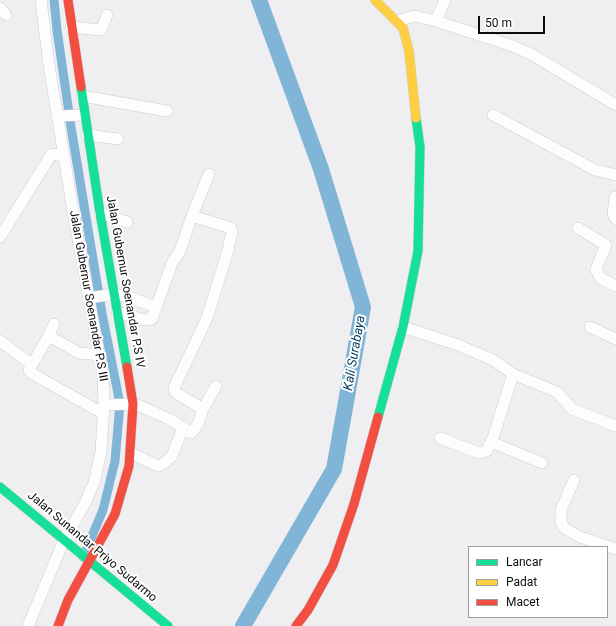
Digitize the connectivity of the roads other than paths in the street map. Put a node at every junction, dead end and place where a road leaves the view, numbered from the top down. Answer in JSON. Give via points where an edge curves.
{"nodes":[{"id":1,"x":41,"y":0,"type":"edge"},
{"id":2,"x":68,"y":0,"type":"edge"},
{"id":3,"x":445,"y":0,"type":"edge"},
{"id":4,"x":379,"y":2,"type":"edge"},
{"id":5,"x":107,"y":15,"type":"dead end"},
{"id":6,"x":397,"y":21,"type":"junction"},
{"id":7,"x":436,"y":21,"type":"junction"},
{"id":8,"x":71,"y":28,"type":"junction"},
{"id":9,"x":82,"y":96,"type":"junction"},
{"id":10,"x":616,"y":104,"type":"edge"},
{"id":11,"x":167,"y":111,"type":"dead end"},
{"id":12,"x":493,"y":115,"type":"dead end"},
{"id":13,"x":61,"y":116,"type":"junction"},
{"id":14,"x":82,"y":116,"type":"junction"},
{"id":15,"x":87,"y":135,"type":"junction"},
{"id":16,"x":118,"y":139,"type":"dead end"},
{"id":17,"x":64,"y":156,"type":"junction"},
{"id":18,"x":209,"y":174,"type":"dead end"},
{"id":19,"x":616,"y":175,"type":"edge"},
{"id":20,"x":614,"y":197,"type":"dead end"},
{"id":21,"x":100,"y":214,"type":"junction"},
{"id":22,"x":192,"y":216,"type":"junction"},
{"id":23,"x":616,"y":219,"type":"edge"},
{"id":24,"x":127,"y":222,"type":"dead end"},
{"id":25,"x":578,"y":228,"type":"dead end"},
{"id":26,"x":0,"y":237,"type":"edge"},
{"id":27,"x":616,"y":286,"type":"edge"},
{"id":28,"x":112,"y":294,"type":"junction"},
{"id":29,"x":91,"y":298,"type":"junction"},
{"id":30,"x":155,"y":307,"type":"junction"},
{"id":31,"x":117,"y":312,"type":"junction"},
{"id":32,"x":54,"y":324,"type":"dead end"},
{"id":33,"x":403,"y":327,"type":"junction"},
{"id":34,"x":590,"y":327,"type":"dead end"},
{"id":35,"x":48,"y":337,"type":"junction"},
{"id":36,"x":616,"y":340,"type":"edge"},
{"id":37,"x":0,"y":341,"type":"edge"},
{"id":38,"x":100,"y":355,"type":"junction"},
{"id":39,"x":31,"y":364,"type":"junction"},
{"id":40,"x":513,"y":374,"type":"junction"},
{"id":41,"x":216,"y":386,"type":"dead end"},
{"id":42,"x":131,"y":404,"type":"junction"},
{"id":43,"x":107,"y":408,"type":"junction"},
{"id":44,"x":203,"y":409,"type":"junction"},
{"id":45,"x":616,"y":426,"type":"edge"},
{"id":46,"x":183,"y":428,"type":"junction"},
{"id":47,"x":440,"y":438,"type":"dead end"},
{"id":48,"x":491,"y":442,"type":"junction"},
{"id":49,"x":131,"y":453,"type":"junction"},
{"id":50,"x":542,"y":463,"type":"dead end"},
{"id":51,"x":574,"y":480,"type":"dead end"},
{"id":52,"x":0,"y":487,"type":"edge"},
{"id":53,"x":66,"y":542,"type":"junction"},
{"id":54,"x":607,"y":546,"type":"edge"},
{"id":55,"x":88,"y":560,"type":"junction"},
{"id":56,"x":28,"y":626,"type":"edge"},
{"id":57,"x":58,"y":626,"type":"edge"},
{"id":58,"x":168,"y":626,"type":"edge"},
{"id":59,"x":296,"y":626,"type":"edge"}],
"edges":[{"from":1,"to":13,"type":"street","name":"Jalan Gubernur Soenandar P.S III","via":[[49,65]]},
{"from":2,"to":8,"type":"main road","name":"Jalan Gubernur Soenandar P.S IV"},
{"from":3,"to":7,"type":"street"},
{"from":4,"to":6,"type":"main road"},
{"from":5,"to":8,"type":"street","via":[[101,30]]},
{"from":6,"to":7,"type":"street","via":[[414,16]]},
{"from":6,"to":33,"type":"main road","via":[[403,28],[410,51],[420,147],[418,251]]},
{"from":7,"to":10,"type":"street","via":[[531,54]]},
{"from":8,"to":9,"type":"main road","name":"Jalan Gubernur Soenandar P.S IV"},
{"from":9,"to":11,"type":"street"},
{"from":9,"to":14,"type":"main road","name":"Jalan Gubernur Soenandar P.S IV"},
{"from":12,"to":19,"type":"street","via":[[595,170]]},
{"from":13,"to":14,"type":"street"},
{"from":13,"to":17,"type":"street","name":"Jalan Gubernur Soenandar P.S III"},
{"from":14,"to":15,"type":"main road","name":"Jalan Gubernur Soenandar P.S IV"},
{"from":15,"to":16,"type":"street"},
{"from":15,"to":21,"type":"main road","name":"Jalan Gubernur Soenandar P.S IV"},
{"from":17,"to":26,"type":"street","via":[[51,155]]},
{"from":17,"to":29,"type":"street","name":"Jalan Gubernur Soenandar P.S III"},
{"from":18,"to":22,"type":"street"},
{"from":20,"to":23,"type":"street","via":[[613,214]]},
{"from":21,"to":24,"type":"street"},
{"from":21,"to":28,"type":"main road","name":"Jalan Gubernur Soenandar P.S IV"},
{"from":22,"to":30,"type":"street","via":[[180,251],[172,263]]},
{"from":22,"to":44,"type":"street","via":[[232,230],[207,318],[174,388],[176,393]]},
{"from":25,"to":27,"type":"street","via":[[606,245],[596,270],[600,278]]},
{"from":28,"to":29,"type":"street"},
{"from":28,"to":30,"type":"street","via":[[129,297]]},
{"from":28,"to":31,"type":"main road","name":"Jalan Gubernur Soenandar P.S IV"},
{"from":29,"to":38,"type":"street","name":"Jalan Gubernur Soenandar P.S III"},
{"from":30,"to":31,"type":"street","via":[[150,320]]},
{"from":31,"to":42,"type":"main road","name":"Jalan Gubernur Soenandar P.S IV"},
{"from":32,"to":35,"type":"street"},
{"from":33,"to":40,"type":"street","via":[[458,345],[493,360]]},
{"from":33,"to":59,"type":"main road","via":[[354,504],[332,566],[308,610]]},
{"from":34,"to":36,"type":"street"},
{"from":35,"to":38,"type":"street","via":[[79,353]]},
{"from":35,"to":39,"type":"street"},
{"from":37,"to":39,"type":"street"},
{"from":38,"to":43,"type":"street","name":"Jalan Gubernur Soenandar P.S III"},
{"from":39,"to":43,"type":"street","via":[[31,373]]},
{"from":40,"to":45,"type":"street","via":[[557,392],[572,409]]},
{"from":40,"to":48,"type":"street"},
{"from":41,"to":44,"type":"street"},
{"from":42,"to":43,"type":"street"},
{"from":42,"to":46,"type":"street","via":[[170,419]]},
{"from":42,"to":49,"type":"main road","name":"Jalan Gubernur Soenandar P.S IV"},
{"from":43,"to":53,"type":"street","name":"Jalan Gubernur Soenandar P.S III","via":[[94,483]]},
{"from":44,"to":46,"type":"street","via":[[194,431],[189,432]]},
{"from":46,"to":49,"type":"street","via":[[172,456],[163,464],[158,466]]},
{"from":47,"to":48,"type":"street","via":[[479,453],[487,450]]},
{"from":48,"to":50,"type":"street"},
{"from":49,"to":55,"type":"main road","name":"Jalan Gubernur Soenandar P.S IV","via":[[127,477],[115,514]]},
{"from":51,"to":54,"type":"street","via":[[561,510],[564,528],[580,537]]},
{"from":52,"to":53,"type":"main road","name":"Jalan Sunandar Priyo Sudarmo"},
{"from":53,"to":55,"type":"main road","name":"Jalan Sunandar Priyo Sudarmo"},
{"from":53,"to":56,"type":"street","name":"Jalan Gubernur Soenandar P.S III"},
{"from":55,"to":57,"type":"main road","name":"Jalan Gubernur Soenandar P.S IV"},
{"from":55,"to":58,"type":"main road","name":"Jalan Sunandar Priyo Sudarmo"}]}
